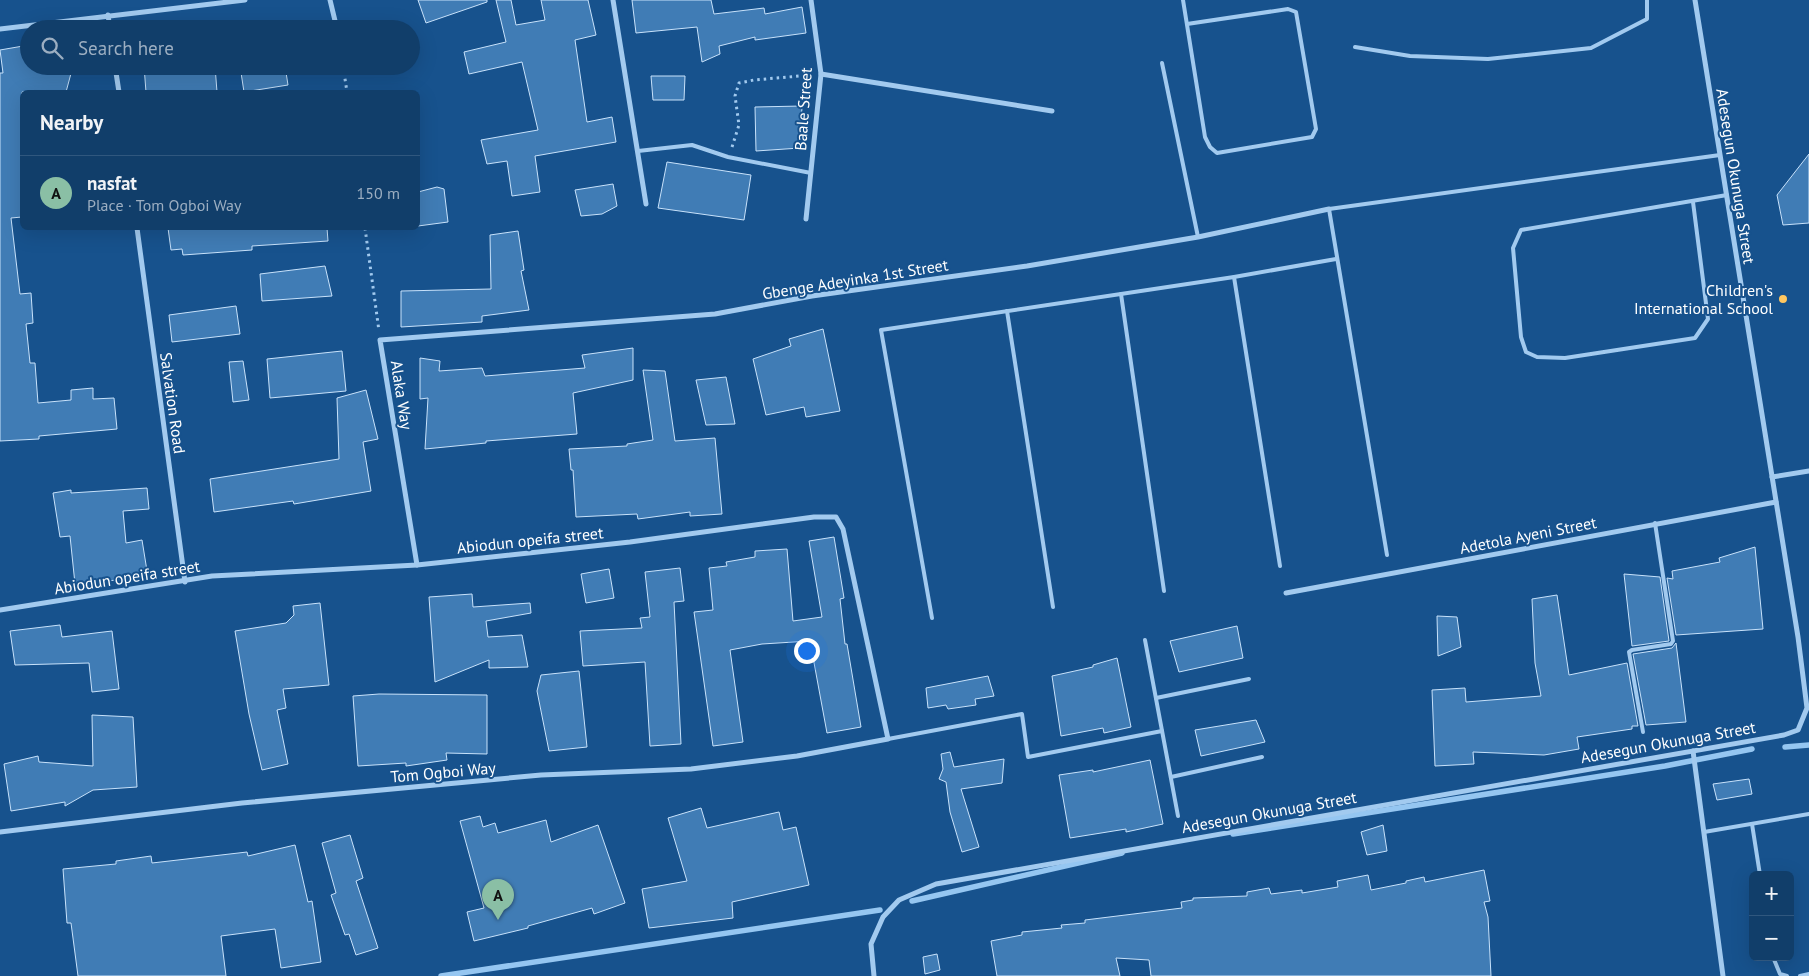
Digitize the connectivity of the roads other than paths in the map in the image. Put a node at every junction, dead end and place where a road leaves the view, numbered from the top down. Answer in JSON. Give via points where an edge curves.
{"nodes":[{"id":1,"x":245,"y":0,"type":"edge"},
{"id":2,"x":330,"y":0,"type":"edge"},
{"id":3,"x":613,"y":0,"type":"edge"},
{"id":4,"x":811,"y":0,"type":"edge"},
{"id":5,"x":1183,"y":0,"type":"edge"},
{"id":6,"x":1647,"y":0,"type":"edge"},
{"id":7,"x":1695,"y":0,"type":"edge"},
{"id":8,"x":108,"y":15,"type":"junction"},
{"id":9,"x":69,"y":20,"type":"edge"},
{"id":10,"x":109,"y":20,"type":"edge"},
{"id":11,"x":335,"y":20,"type":"edge"},
{"id":12,"x":1187,"y":24,"type":"junction"},
{"id":13,"x":20,"y":26,"type":"edge"},
{"id":14,"x":0,"y":29,"type":"edge"},
{"id":15,"x":1355,"y":47,"type":"dead end"},
{"id":16,"x":1162,"y":63,"type":"dead end"},
{"id":17,"x":821,"y":74,"type":"junction"},
{"id":18,"x":116,"y":75,"type":"edge"},
{"id":19,"x":119,"y":90,"type":"edge"},
{"id":20,"x":1052,"y":110,"type":"dead end"},
{"id":21,"x":638,"y":151,"type":"junction"},
{"id":22,"x":1720,"y":155,"type":"junction"},
{"id":23,"x":811,"y":173,"type":"junction"},
{"id":24,"x":1727,"y":195,"type":"junction"},
{"id":25,"x":1693,"y":202,"type":"junction"},
{"id":26,"x":646,"y":204,"type":"dead end"},
{"id":27,"x":1329,"y":209,"type":"junction"},
{"id":28,"x":806,"y":219,"type":"dead end"},
{"id":29,"x":137,"y":230,"type":"edge"},
{"id":30,"x":1198,"y":237,"type":"junction"},
{"id":31,"x":1336,"y":259,"type":"junction"},
{"id":32,"x":1234,"y":277,"type":"junction"},
{"id":33,"x":1121,"y":294,"type":"junction"},
{"id":34,"x":1007,"y":311,"type":"junction"},
{"id":35,"x":380,"y":340,"type":"joint"},
{"id":36,"x":1809,"y":472,"type":"edge"},
{"id":37,"x":1772,"y":477,"type":"junction"},
{"id":38,"x":1776,"y":502,"type":"junction"},
{"id":39,"x":1655,"y":523,"type":"junction"},
{"id":40,"x":1386,"y":555,"type":"dead end"},
{"id":41,"x":417,"y":565,"type":"junction"},
{"id":42,"x":1280,"y":566,"type":"dead end"},
{"id":43,"x":184,"y":582,"type":"junction"},
{"id":44,"x":1164,"y":590,"type":"dead end"},
{"id":45,"x":1286,"y":593,"type":"dead end"},
{"id":46,"x":1053,"y":607,"type":"dead end"},
{"id":47,"x":0,"y":610,"type":"edge"},
{"id":48,"x":932,"y":618,"type":"dead end"},
{"id":49,"x":1145,"y":640,"type":"dead end"},
{"id":50,"x":1249,"y":679,"type":"dead end"},
{"id":51,"x":1156,"y":698,"type":"junction"},
{"id":52,"x":1162,"y":731,"type":"junction"},
{"id":53,"x":1643,"y":732,"type":"dead end"},
{"id":54,"x":888,"y":739,"type":"junction"},
{"id":55,"x":1693,"y":751,"type":"junction"},
{"id":56,"x":1262,"y":757,"type":"dead end"},
{"id":57,"x":1171,"y":777,"type":"junction"},
{"id":58,"x":1809,"y":814,"type":"edge"},
{"id":59,"x":1178,"y":816,"type":"dead end"},
{"id":60,"x":1752,"y":824,"type":"junction"},
{"id":61,"x":0,"y":832,"type":"edge"},
{"id":62,"x":1704,"y":832,"type":"junction"},
{"id":63,"x":1759,"y":871,"type":"edge"},
{"id":64,"x":1775,"y":961,"type":"edge"},
{"id":65,"x":1809,"y":974,"type":"edge"},
{"id":66,"x":874,"y":976,"type":"edge"},
{"id":67,"x":1723,"y":976,"type":"edge"},
{"id":68,"x":1787,"y":976,"type":"edge"},
{"id":69,"x":1800,"y":976,"type":"edge"}],
"edges":[{"from":1,"to":8,"type":"street"},
{"from":2,"to":11,"type":"street"},
{"from":3,"to":21,"type":"street"},
{"from":4,"to":17,"type":"street","name":"Baale Street"},
{"from":5,"to":12,"type":"lane"},
{"from":6,"to":15,"type":"lane","via":[[1647,19],[1591,48],[1450,59]]},
{"from":7,"to":22,"type":"street","name":"Adesegun Okunuga Street"},
{"from":8,"to":9,"type":"street"},
{"from":8,"to":10,"type":"street"},
{"from":12,"to":12,"type":"lane","via":[[1205,137],[1210,147],[1217,153],[1312,137],[1316,128],[1296,12],[1288,9]]},
{"from":13,"to":14,"type":"street"},
{"from":16,"to":30,"type":"lane"},
{"from":17,"to":20,"type":"street"},
{"from":17,"to":23,"type":"street","name":"Baale Street"},
{"from":18,"to":19,"type":"street"},
{"from":21,"to":23,"type":"lane","via":[[692,145],[728,157]]},
{"from":21,"to":26,"type":"street"},
{"from":22,"to":24,"type":"street","name":"Adesegun Okunuga Street"},
{"from":22,"to":27,"type":"lane"},
{"from":23,"to":28,"type":"street","name":"Baale Street"},
{"from":24,"to":25,"type":"lane"},
{"from":24,"to":37,"type":"street","name":"Adesegun Okunuga Street"},
{"from":25,"to":25,"type":"lane","via":[[1708,319],[1695,338],[1565,358],[1537,357],[1526,352],[1520,329],[1513,248],[1520,230]]},
{"from":27,"to":30,"type":"street","name":"Gbenge Adeyinka 1st Street"},
{"from":27,"to":31,"type":"lane"},
{"from":29,"to":43,"type":"street","name":"Salvation Road"},
{"from":30,"to":35,"type":"street","name":"Gbenge Adeyinka 1st Street","via":[[1026,266],[812,296],[715,314]]},
{"from":31,"to":32,"type":"lane"},
{"from":31,"to":40,"type":"lane"},
{"from":32,"to":33,"type":"lane"},
{"from":32,"to":42,"type":"lane"},
{"from":33,"to":34,"type":"lane"},
{"from":33,"to":44,"type":"lane"},
{"from":34,"to":46,"type":"lane"},
{"from":34,"to":48,"type":"lane","via":[[881,330]]},
{"from":35,"to":41,"type":"street","name":"Alaka Way"},
{"from":36,"to":37,"type":"street"},
{"from":37,"to":38,"type":"street","name":"Adesegun Okunuga Street"},
{"from":38,"to":39,"type":"street","name":"Adetola Ayeni Street"},
{"from":38,"to":55,"type":"street","name":"Adesegun Okunuga Street","via":[[1807,708],[1798,730]]},
{"from":39,"to":45,"type":"street","name":"Adetola Ayeni Street"},
{"from":39,"to":53,"type":"lane","via":[[1673,641],[1629,652]]},
{"from":41,"to":43,"type":"street","name":"Abiodun opeifa street","via":[[212,576]]},
{"from":41,"to":54,"type":"street","name":"Abiodun opeifa street","via":[[836,517],[843,529]]},
{"from":43,"to":47,"type":"street","name":"Abiodun opeifa street"},
{"from":49,"to":51,"type":"lane"},
{"from":50,"to":51,"type":"lane"},
{"from":51,"to":52,"type":"lane"},
{"from":52,"to":54,"type":"lane","via":[[1028,757],[1022,714]]},
{"from":52,"to":57,"type":"lane"},
{"from":54,"to":61,"type":"street","name":"Tom Ogboi Way","via":[[797,756],[691,769],[541,775],[251,802]]},
{"from":55,"to":62,"type":"street"},
{"from":55,"to":66,"type":"street","name":"Adesegun Okunuga Street","via":[[936,884],[899,900],[883,917],[871,944]]},
{"from":56,"to":57,"type":"lane"},
{"from":57,"to":59,"type":"lane"},
{"from":58,"to":60,"type":"lane"},
{"from":60,"to":62,"type":"lane"},
{"from":60,"to":63,"type":"lane"},
{"from":62,"to":67,"type":"street"},
{"from":64,"to":68,"type":"lane","via":[[1780,974]]},
{"from":65,"to":69,"type":"lane"}]}
